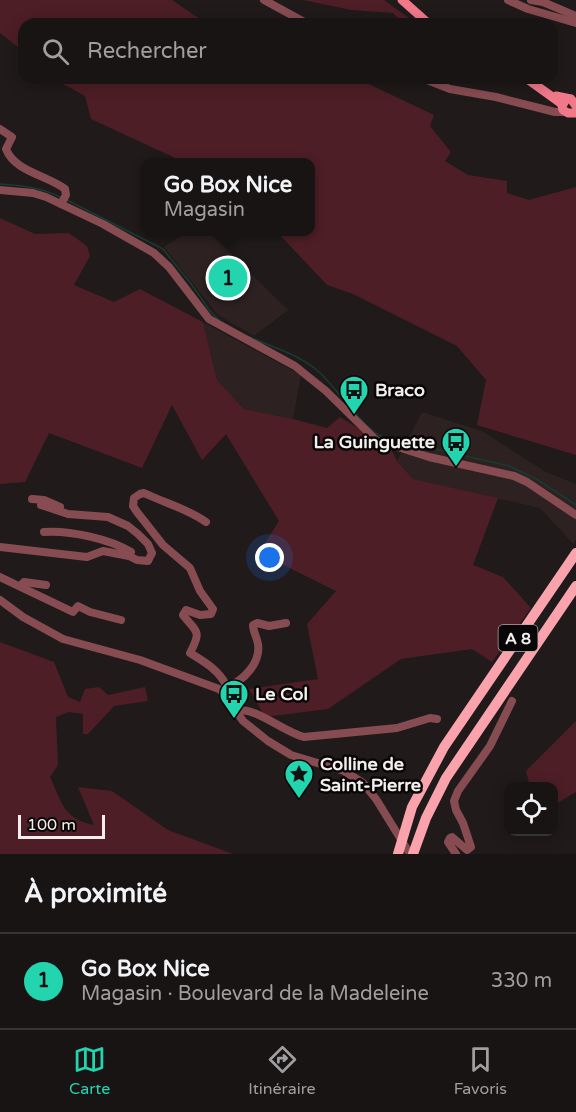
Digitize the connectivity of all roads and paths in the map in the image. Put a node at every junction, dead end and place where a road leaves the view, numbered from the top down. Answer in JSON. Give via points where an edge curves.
{"nodes":[{"id":1,"x":264,"y":0,"type":"edge"},
{"id":2,"x":402,"y":0,"type":"edge"},
{"id":3,"x":508,"y":0,"type":"edge"},
{"id":4,"x":531,"y":0,"type":"edge"},
{"id":5,"x":576,"y":16,"type":"edge"},
{"id":6,"x":297,"y":18,"type":"edge"},
{"id":7,"x":422,"y":18,"type":"edge"},
{"id":8,"x":576,"y":23,"type":"edge"},
{"id":9,"x":436,"y":84,"type":"edge"},
{"id":10,"x":535,"y":84,"type":"edge"},
{"id":11,"x":570,"y":105,"type":"edge"},
{"id":12,"x":0,"y":129,"type":"edge"},
{"id":13,"x":0,"y":190,"type":"edge"},
{"id":14,"x":63,"y":200,"type":"junction"},
{"id":15,"x":32,"y":499,"type":"dead end"},
{"id":16,"x":41,"y":506,"type":"dead end"},
{"id":17,"x":68,"y":514,"type":"junction"},
{"id":18,"x":576,"y":515,"type":"edge"},
{"id":19,"x":206,"y":522,"type":"dead end"},
{"id":20,"x":44,"y":532,"type":"dead end"},
{"id":21,"x":0,"y":547,"type":"edge"},
{"id":22,"x":576,"y":554,"type":"edge"},
{"id":23,"x":129,"y":556,"type":"junction"},
{"id":24,"x":0,"y":577,"type":"edge"},
{"id":25,"x":46,"y":585,"type":"dead end"},
{"id":26,"x":20,"y":586,"type":"junction"},
{"id":27,"x":576,"y":586,"type":"edge"},
{"id":28,"x":0,"y":600,"type":"edge"},
{"id":29,"x":121,"y":620,"type":"dead end"},
{"id":30,"x":286,"y":623,"type":"dead end"},
{"id":31,"x":225,"y":689,"type":"junction"},
{"id":32,"x":512,"y":701,"type":"dead end"},
{"id":33,"x":236,"y":711,"type":"junction"},
{"id":34,"x":437,"y":719,"type":"dead end"},
{"id":35,"x":398,"y":854,"type":"edge"},
{"id":36,"x":412,"y":854,"type":"edge"},
{"id":37,"x":456,"y":854,"type":"edge"}],
"edges":[{"from":1,"to":6,"type":"street"},
{"from":2,"to":7,"type":"main road"},
{"from":3,"to":8,"type":"street"},
{"from":4,"to":5,"type":"street"},
{"from":9,"to":11,"type":"street","via":[[542,110]]},
{"from":10,"to":11,"type":"main road"},
{"from":12,"to":14,"type":"street","via":[[12,136],[6,149],[8,155],[17,164],[59,184],[65,189]]},
{"from":13,"to":14,"type":"street"},
{"from":14,"to":18,"type":"street","via":[[154,253],[209,319],[295,366],[372,437],[429,457],[514,476]]},
{"from":15,"to":17,"type":"street","via":[[55,504]]},
{"from":16,"to":17,"type":"street"},
{"from":17,"to":23,"type":"street","via":[[108,517],[128,526],[152,553],[148,561]]},
{"from":19,"to":31,"type":"street","via":[[194,513],[144,493],[136,495],[133,501],[137,512],[163,544],[190,568],[213,609],[207,615],[186,610],[183,615],[198,633],[190,653],[213,668]]},
{"from":20,"to":23,"type":"street","via":[[94,538],[124,548],[131,552]]},
{"from":21,"to":23,"type":"street","via":[[87,557],[103,551]]},
{"from":22,"to":35,"type":"highway","number":"A 8","via":[[434,763],[412,807]]},
{"from":24,"to":26,"type":"street"},
{"from":25,"to":26,"type":"street","via":[[24,582]]},
{"from":26,"to":29,"type":"street","via":[[73,612],[78,606]]},
{"from":27,"to":36,"type":"highway","number":"A 8","via":[[435,797]]},
{"from":28,"to":31,"type":"street","via":[[63,639]]},
{"from":30,"to":31,"type":"street","via":[[252,625],[258,654],[241,680]]},
{"from":31,"to":33,"type":"street"},
{"from":32,"to":37,"type":"street","via":[[490,746],[458,790],[456,810],[471,847],[467,850],[452,837],[449,846]]},
{"from":33,"to":34,"type":"street","via":[[251,711],[304,737],[397,728]]},
{"from":33,"to":36,"type":"street","via":[[252,729],[291,755],[358,779],[372,792]]}]}
